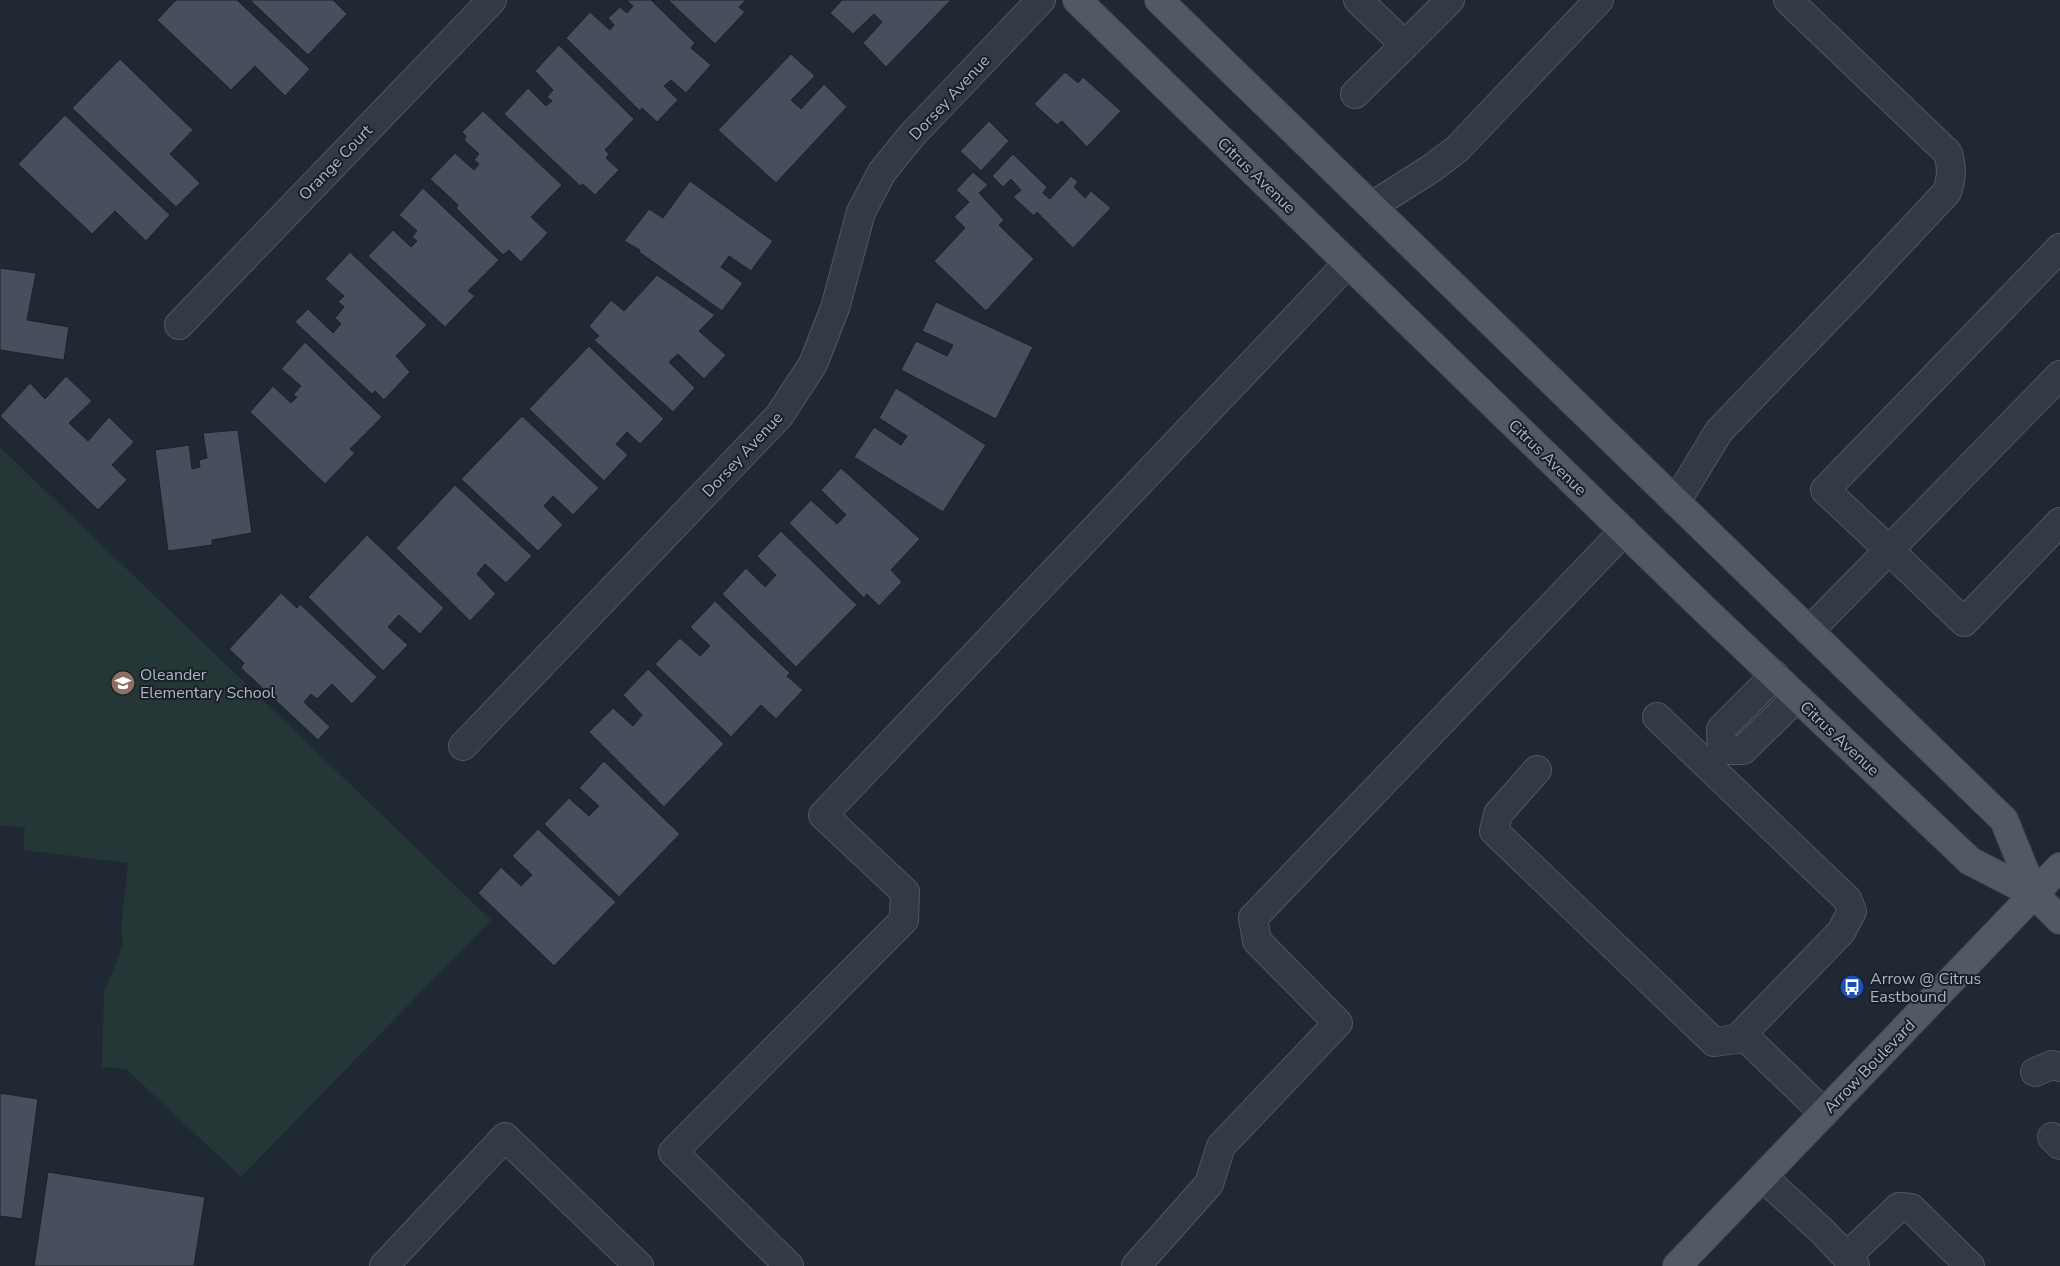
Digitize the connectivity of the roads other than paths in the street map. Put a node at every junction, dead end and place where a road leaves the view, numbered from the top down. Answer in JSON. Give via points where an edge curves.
{"nodes":[{"id":1,"x":492,"y":0,"type":"edge"},
{"id":2,"x":1041,"y":0,"type":"edge"},
{"id":3,"x":1077,"y":0,"type":"edge"},
{"id":4,"x":1358,"y":0,"type":"edge"},
{"id":5,"x":1450,"y":0,"type":"edge"},
{"id":6,"x":1599,"y":0,"type":"edge"},
{"id":7,"x":1788,"y":0,"type":"edge"},
{"id":8,"x":1169,"y":4,"type":"edge"},
{"id":9,"x":1405,"y":45,"type":"junction"},
{"id":10,"x":1355,"y":94,"type":"dead end"},
{"id":11,"x":1372,"y":206,"type":"junction"},
{"id":12,"x":2060,"y":248,"type":"edge"},
{"id":13,"x":1348,"y":263,"type":"junction"},
{"id":14,"x":179,"y":325,"type":"dead end"},
{"id":15,"x":2060,"y":375,"type":"edge"},
{"id":16,"x":1676,"y":502,"type":"junction"},
{"id":17,"x":2060,"y":522,"type":"edge"},
{"id":18,"x":1624,"y":531,"type":"junction"},
{"id":19,"x":1889,"y":550,"type":"junction"},
{"id":20,"x":1809,"y":631,"type":"junction"},
{"id":21,"x":1775,"y":676,"type":"junction"},
{"id":22,"x":1797,"y":697,"type":"junction"},
{"id":23,"x":1657,"y":717,"type":"dead end"},
{"id":24,"x":463,"y":746,"type":"dead end"},
{"id":25,"x":1723,"y":748,"type":"junction"},
{"id":26,"x":1538,"y":770,"type":"dead end"},
{"id":27,"x":2060,"y":867,"type":"edge"},
{"id":28,"x":2034,"y":894,"type":"junction"},
{"id":29,"x":2060,"y":920,"type":"edge"},
{"id":30,"x":1742,"y":1034,"type":"junction"},
{"id":31,"x":1824,"y":1113,"type":"junction"},
{"id":32,"x":1763,"y":1177,"type":"junction"},
{"id":33,"x":1851,"y":1261,"type":"edge"},
{"id":34,"x":384,"y":1266,"type":"edge"},
{"id":35,"x":639,"y":1266,"type":"edge"},
{"id":36,"x":789,"y":1266,"type":"edge"},
{"id":37,"x":1136,"y":1266,"type":"edge"},
{"id":38,"x":1678,"y":1266,"type":"edge"},
{"id":39,"x":1970,"y":1266,"type":"edge"}],
"edges":[{"from":1,"to":14,"type":"street","name":"Orange Court"},
{"from":2,"to":24,"type":"street","name":"Dorsey Avenue","via":[[882,172],[861,212],[835,308],[813,364],[779,416]]},
{"from":3,"to":13,"type":"main road","name":"Citrus Avenue"},
{"from":4,"to":9,"type":"street"},
{"from":5,"to":9,"type":"street"},
{"from":6,"to":11,"type":"street","via":[[1457,149]]},
{"from":7,"to":16,"type":"street","via":[[1948,153],[1952,180],[1947,192],[1719,431]]},
{"from":8,"to":11,"type":"main road","name":"Citrus Avenue"},
{"from":9,"to":10,"type":"street"},
{"from":11,"to":16,"type":"main road","name":"Citrus Avenue"},
{"from":12,"to":19,"type":"street","via":[[1825,490]]},
{"from":13,"to":18,"type":"main road","name":"Citrus Avenue"},
{"from":13,"to":36,"type":"street","via":[[823,815],[905,892],[904,920],[673,1152]]},
{"from":15,"to":19,"type":"street"},
{"from":16,"to":20,"type":"main road","name":"Citrus Avenue"},
{"from":17,"to":19,"type":"street","via":[[1964,622]]},
{"from":18,"to":21,"type":"main road","name":"Citrus Avenue"},
{"from":18,"to":37,"type":"street","via":[[1253,918],[1257,941],[1338,1023],[1221,1146],[1210,1184]]},
{"from":19,"to":20,"type":"street"},
{"from":20,"to":28,"type":"main road","name":"Citrus Avenue","via":[[2004,820]]},
{"from":21,"to":22,"type":"main road","name":"Citrus Avenue"},
{"from":21,"to":25,"type":"street"},
{"from":22,"to":25,"type":"street"},
{"from":22,"to":28,"type":"main road","name":"Citrus Avenue","via":[[1970,861]]},
{"from":23,"to":25,"type":"street"},
{"from":25,"to":30,"type":"street","via":[[1847,899],[1852,911],[1841,932]]},
{"from":26,"to":30,"type":"street","via":[[1498,814],[1494,831],[1714,1042],[1737,1039]]},
{"from":27,"to":28,"type":"main road","name":"Arrow Boulevard"},
{"from":28,"to":29,"type":"main road","name":"Citrus Avenue"},
{"from":28,"to":31,"type":"main road","name":"Arrow Boulevard"},
{"from":30,"to":31,"type":"street"},
{"from":31,"to":32,"type":"main road","name":"Arrow Boulevard"},
{"from":32,"to":33,"type":"street"},
{"from":32,"to":38,"type":"main road","name":"Arrow Boulevard"},
{"from":33,"to":39,"type":"street","via":[[1899,1207],[1912,1208]]},
{"from":34,"to":35,"type":"street","via":[[505,1137]]}]}
